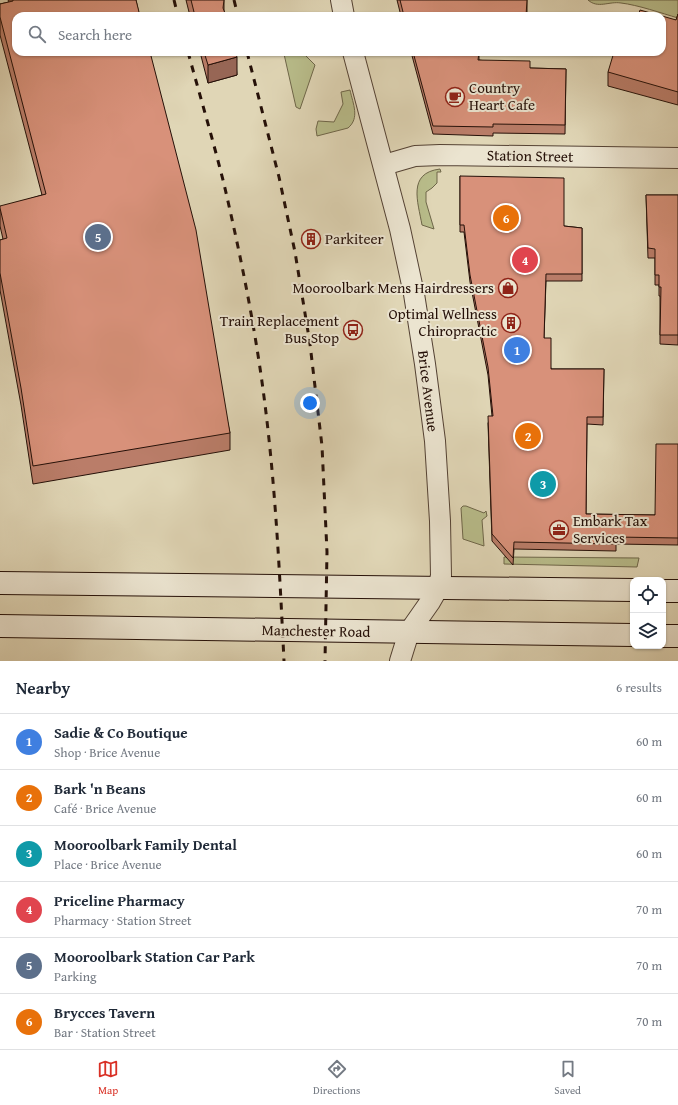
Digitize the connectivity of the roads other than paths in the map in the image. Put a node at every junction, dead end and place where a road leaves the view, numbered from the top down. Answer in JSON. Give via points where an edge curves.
{"nodes":[{"id":1,"x":341,"y":0,"type":"edge"},
{"id":2,"x":343,"y":12,"type":"edge"},
{"id":3,"x":354,"y":56,"type":"edge"},
{"id":4,"x":678,"y":158,"type":"edge"},
{"id":5,"x":384,"y":165,"type":"junction"},
{"id":6,"x":0,"y":583,"type":"edge"},
{"id":7,"x":438,"y":588,"type":"junction"},
{"id":8,"x":630,"y":590,"type":"edge"},
{"id":9,"x":666,"y":591,"type":"edge"},
{"id":10,"x":678,"y":591,"type":"edge"},
{"id":11,"x":0,"y":626,"type":"edge"},
{"id":12,"x":409,"y":632,"type":"junction"},
{"id":13,"x":630,"y":635,"type":"edge"},
{"id":14,"x":666,"y":636,"type":"edge"},
{"id":15,"x":678,"y":636,"type":"edge"},
{"id":16,"x":400,"y":661,"type":"edge"}],
"edges":[{"from":1,"to":2,"type":"street"},
{"from":3,"to":5,"type":"street","name":"Brice Avenue"},
{"from":4,"to":5,"type":"street","name":"Station Street","via":[[440,155],[415,156]]},
{"from":5,"to":7,"type":"street","name":"Brice Avenue","via":[[414,294],[431,406],[442,562]]},
{"from":6,"to":7,"type":"main road"},
{"from":7,"to":8,"type":"main road"},
{"from":7,"to":12,"type":"street","name":"Brice Avenue"},
{"from":9,"to":10,"type":"main road"},
{"from":11,"to":12,"type":"main road","name":"Manchester Road"},
{"from":12,"to":13,"type":"main road","name":"Manchester Road"},
{"from":12,"to":16,"type":"street","name":"Brice Avenue"},
{"from":14,"to":15,"type":"main road"}]}
